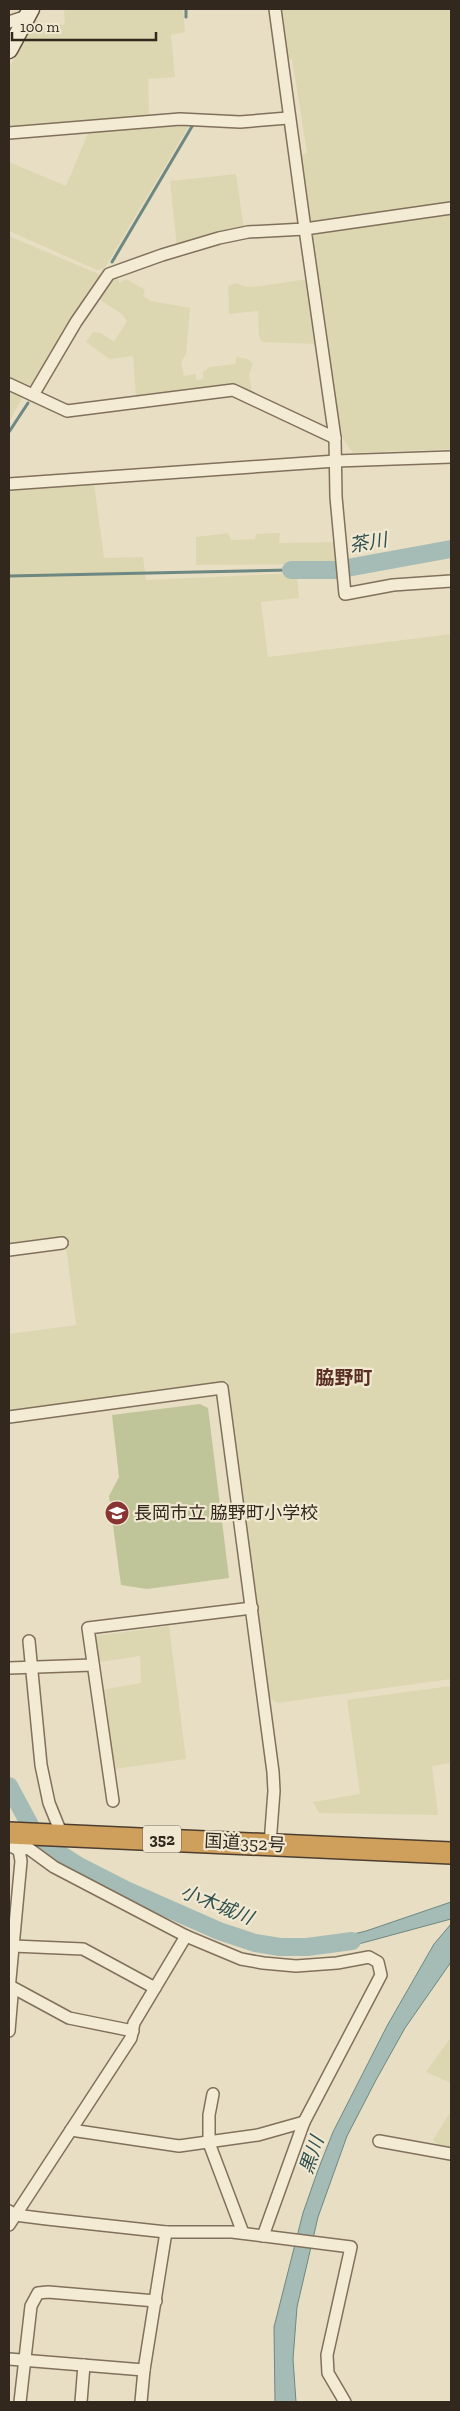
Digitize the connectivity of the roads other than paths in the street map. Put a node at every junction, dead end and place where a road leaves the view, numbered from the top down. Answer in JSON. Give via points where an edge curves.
{"nodes":[{"id":1,"x":275,"y":9,"type":"edge"},
{"id":2,"x":29,"y":12,"type":"edge"},
{"id":3,"x":9,"y":22,"type":"edge"},
{"id":4,"x":9,"y":50,"type":"edge"},
{"id":5,"x":288,"y":118,"type":"junction"},
{"id":6,"x":9,"y":133,"type":"edge"},
{"id":7,"x":451,"y":208,"type":"edge"},
{"id":8,"x":305,"y":229,"type":"junction"},
{"id":9,"x":9,"y":384,"type":"edge"},
{"id":10,"x":33,"y":395,"type":"junction"},
{"id":11,"x":335,"y":438,"type":"junction"},
{"id":12,"x":451,"y":457,"type":"edge"},
{"id":13,"x":336,"y":461,"type":"junction"},
{"id":14,"x":9,"y":484,"type":"edge"},
{"id":15,"x":451,"y":581,"type":"edge"},
{"id":16,"x":62,"y":1242,"type":"dead end"},
{"id":17,"x":9,"y":1250,"type":"edge"},
{"id":18,"x":9,"y":1417,"type":"edge"},
{"id":19,"x":252,"y":1608,"type":"junction"},
{"id":20,"x":29,"y":1641,"type":"dead end"},
{"id":21,"x":93,"y":1665,"type":"junction"},
{"id":22,"x":9,"y":1668,"type":"edge"},
{"id":23,"x":31,"y":1668,"type":"junction"},
{"id":24,"x":113,"y":1801,"type":"dead end"},
{"id":25,"x":58,"y":1834,"type":"junction"},
{"id":26,"x":12,"y":1836,"type":"edge"},
{"id":27,"x":270,"y":1844,"type":"junction"},
{"id":28,"x":451,"y":1853,"type":"edge"},
{"id":29,"x":13,"y":1898,"type":"edge"},
{"id":30,"x":186,"y":1936,"type":"junction"},
{"id":31,"x":13,"y":1946,"type":"junction"},
{"id":32,"x":10,"y":1981,"type":"junction"},
{"id":33,"x":155,"y":1988,"type":"junction"},
{"id":34,"x":9,"y":2031,"type":"edge"},
{"id":35,"x":133,"y":2031,"type":"junction"},
{"id":36,"x":213,"y":2094,"type":"dead end"},
{"id":37,"x":304,"y":2122,"type":"junction"},
{"id":38,"x":71,"y":2130,"type":"junction"},
{"id":39,"x":379,"y":2141,"type":"dead end"},
{"id":40,"x":209,"y":2143,"type":"junction"},
{"id":41,"x":451,"y":2154,"type":"edge"},
{"id":42,"x":11,"y":2217,"type":"edge"},
{"id":43,"x":166,"y":2232,"type":"junction"},
{"id":44,"x":243,"y":2233,"type":"junction"},
{"id":45,"x":266,"y":2236,"type":"junction"},
{"id":46,"x":156,"y":2301,"type":"junction"},
{"id":47,"x":9,"y":2359,"type":"edge"},
{"id":48,"x":24,"y":2360,"type":"junction"},
{"id":49,"x":84,"y":2365,"type":"junction"},
{"id":50,"x":144,"y":2370,"type":"junction"},
{"id":51,"x":20,"y":2402,"type":"edge"},
{"id":52,"x":81,"y":2402,"type":"edge"},
{"id":53,"x":141,"y":2402,"type":"edge"},
{"id":54,"x":345,"y":2402,"type":"edge"}],
"edges":[{"from":1,"to":5,"type":"street"},
{"from":2,"to":3,"type":"street"},
{"from":2,"to":4,"type":"main road"},
{"from":5,"to":6,"type":"street","via":[[240,122],[180,119]]},
{"from":5,"to":8,"type":"street"},
{"from":7,"to":8,"type":"street"},
{"from":8,"to":10,"type":"street","via":[[248,232],[219,238],[109,274]]},
{"from":8,"to":11,"type":"street"},
{"from":9,"to":10,"type":"street"},
{"from":10,"to":11,"type":"street","via":[[68,411],[233,390]]},
{"from":11,"to":13,"type":"street"},
{"from":12,"to":13,"type":"street"},
{"from":13,"to":14,"type":"street"},
{"from":13,"to":15,"type":"street","via":[[345,594],[393,585]]},
{"from":16,"to":17,"type":"street"},
{"from":18,"to":19,"type":"street","via":[[222,1388]]},
{"from":19,"to":21,"type":"street","via":[[88,1628]]},
{"from":19,"to":27,"type":"street","via":[[273,1772]]},
{"from":20,"to":23,"type":"street"},
{"from":21,"to":23,"type":"street"},
{"from":21,"to":24,"type":"street"},
{"from":22,"to":23,"type":"street"},
{"from":23,"to":25,"type":"street","via":[[44,1782]]},
{"from":25,"to":26,"type":"highway","name":"国道352号","number":"352"},
{"from":25,"to":27,"type":"highway","name":"国道352号","number":"352"},
{"from":26,"to":29,"type":"street","via":[[21,1861]]},
{"from":26,"to":30,"type":"street","via":[[54,1867]]},
{"from":27,"to":28,"type":"highway","name":"国道352号","number":"352"},
{"from":29,"to":31,"type":"street"},
{"from":30,"to":33,"type":"street"},
{"from":30,"to":37,"type":"street","via":[[224,1953],[258,1963],[322,1965],[369,1957],[378,1962],[380,1974]]},
{"from":31,"to":32,"type":"street"},
{"from":31,"to":33,"type":"street","via":[[83,1949]]},
{"from":32,"to":34,"type":"street"},
{"from":32,"to":35,"type":"street","via":[[69,2018]]},
{"from":33,"to":35,"type":"street","via":[[134,2023]]},
{"from":35,"to":38,"type":"street"},
{"from":36,"to":40,"type":"street"},
{"from":37,"to":40,"type":"street","via":[[258,2135]]},
{"from":37,"to":45,"type":"street"},
{"from":38,"to":40,"type":"street","via":[[179,2146]]},
{"from":38,"to":42,"type":"street"},
{"from":39,"to":41,"type":"street"},
{"from":40,"to":44,"type":"street"},
{"from":42,"to":43,"type":"street"},
{"from":43,"to":44,"type":"street"},
{"from":43,"to":46,"type":"street"},
{"from":44,"to":45,"type":"street"},
{"from":45,"to":54,"type":"street","via":[[351,2247],[327,2362],[328,2373]]},
{"from":46,"to":48,"type":"street","via":[[48,2292],[38,2294],[31,2306]]},
{"from":46,"to":50,"type":"street"},
{"from":47,"to":48,"type":"street"},
{"from":48,"to":49,"type":"street"},
{"from":48,"to":51,"type":"street"},
{"from":49,"to":50,"type":"street"},
{"from":49,"to":52,"type":"street"},
{"from":50,"to":53,"type":"street"}]}
